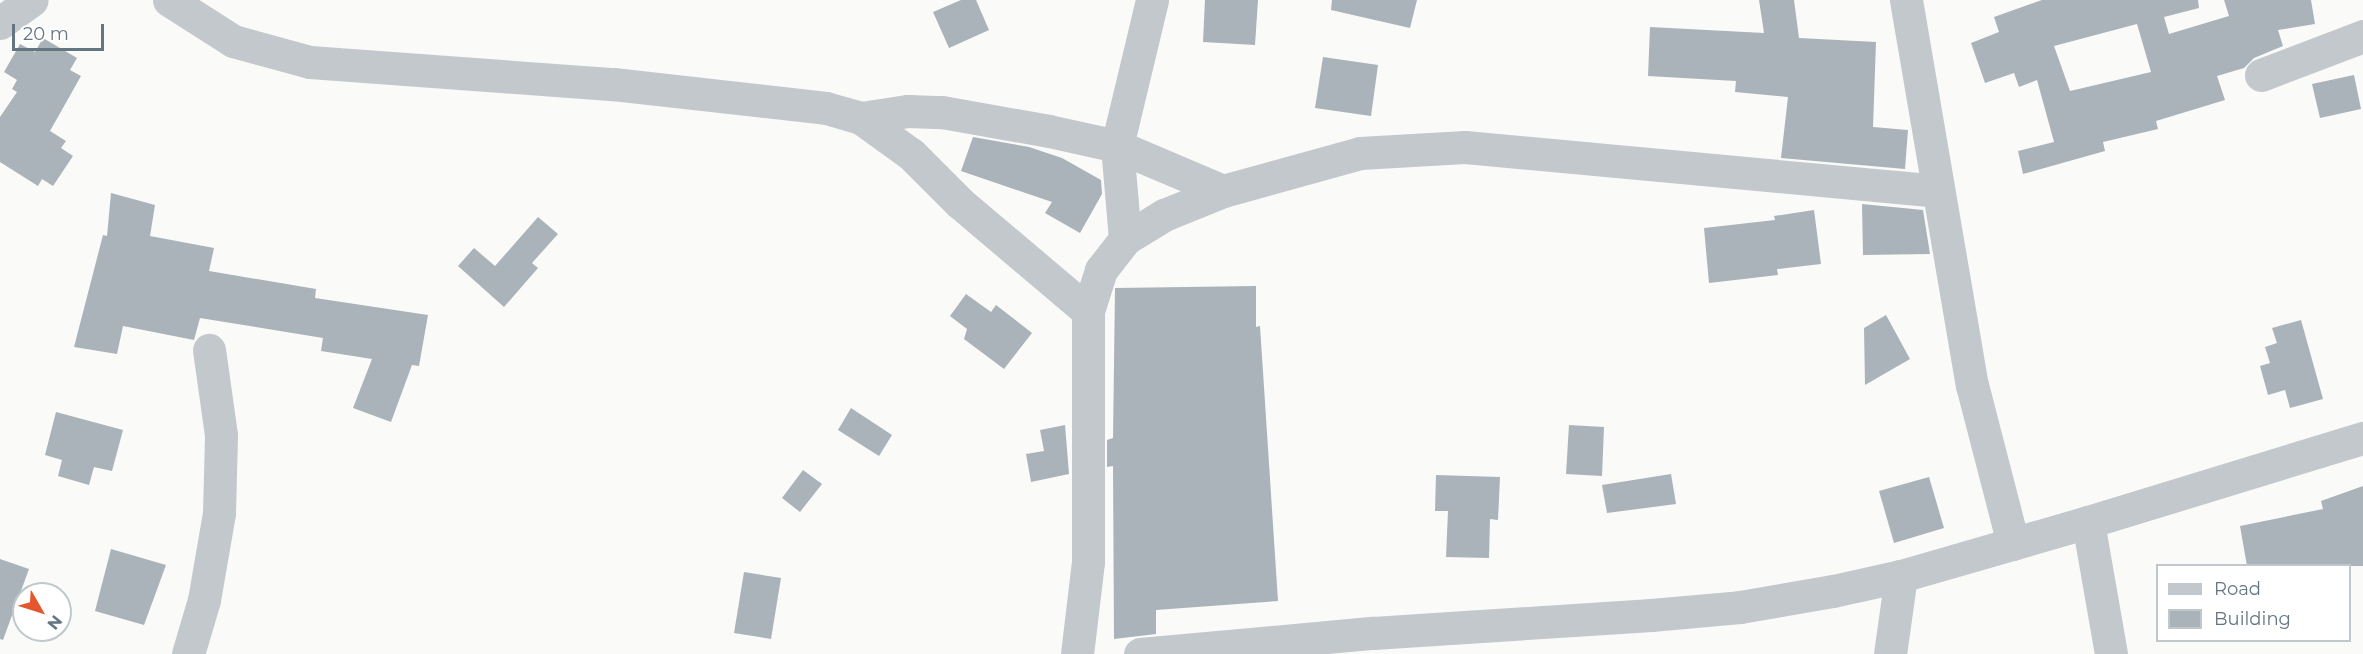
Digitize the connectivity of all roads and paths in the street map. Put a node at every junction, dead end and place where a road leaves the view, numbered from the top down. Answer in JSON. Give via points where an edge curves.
{"nodes":[{"id":1,"x":32,"y":0,"type":"edge"},
{"id":2,"x":169,"y":0,"type":"edge"},
{"id":3,"x":1152,"y":0,"type":"edge"},
{"id":4,"x":1906,"y":0,"type":"edge"},
{"id":5,"x":0,"y":23,"type":"edge"},
{"id":6,"x":2363,"y":36,"type":"edge"},
{"id":7,"x":2261,"y":75,"type":"dead end"},
{"id":8,"x":861,"y":118,"type":"junction"},
{"id":9,"x":1117,"y":146,"type":"junction"},
{"id":10,"x":1223,"y":191,"type":"junction"},
{"id":11,"x":1937,"y":191,"type":"junction"},
{"id":12,"x":1125,"y":239,"type":"junction"},
{"id":13,"x":1088,"y":311,"type":"junction"},
{"id":14,"x":209,"y":350,"type":"dead end"},
{"id":15,"x":2363,"y":438,"type":"edge"},
{"id":16,"x":2088,"y":522,"type":"junction"},
{"id":17,"x":2013,"y":544,"type":"junction"},
{"id":18,"x":1901,"y":576,"type":"junction"},
{"id":19,"x":1238,"y":650,"type":"edge"},
{"id":20,"x":188,"y":654,"type":"edge"},
{"id":21,"x":1077,"y":654,"type":"edge"},
{"id":22,"x":1140,"y":654,"type":"edge"},
{"id":23,"x":1890,"y":654,"type":"edge"},
{"id":24,"x":2111,"y":654,"type":"edge"}],
"edges":[{"from":1,"to":5,"type":"street"},
{"from":2,"to":8,"type":"street","via":[[233,41],[310,62],[613,84],[826,108]]},
{"from":3,"to":9,"type":"street"},
{"from":4,"to":11,"type":"street"},
{"from":6,"to":7,"type":"street"},
{"from":8,"to":9,"type":"street","via":[[908,111],[942,112]]},
{"from":8,"to":13,"type":"street","via":[[911,154],[960,203]]},
{"from":9,"to":10,"type":"street"},
{"from":9,"to":12,"type":"street"},
{"from":10,"to":11,"type":"street","via":[[1360,153],[1465,147]]},
{"from":10,"to":12,"type":"street","via":[[1164,215]]},
{"from":11,"to":17,"type":"street","via":[[1972,385]]},
{"from":12,"to":13,"type":"street","via":[[1101,270]]},
{"from":13,"to":21,"type":"street","via":[[1088,562]]},
{"from":14,"to":20,"type":"street","via":[[221,435],[219,513],[204,600]]},
{"from":15,"to":16,"type":"street"},
{"from":16,"to":17,"type":"street"},
{"from":16,"to":24,"type":"street"},
{"from":17,"to":18,"type":"street"},
{"from":18,"to":19,"type":"street","via":[[1740,607]]},
{"from":18,"to":23,"type":"street"},
{"from":19,"to":22,"type":"street"}]}
